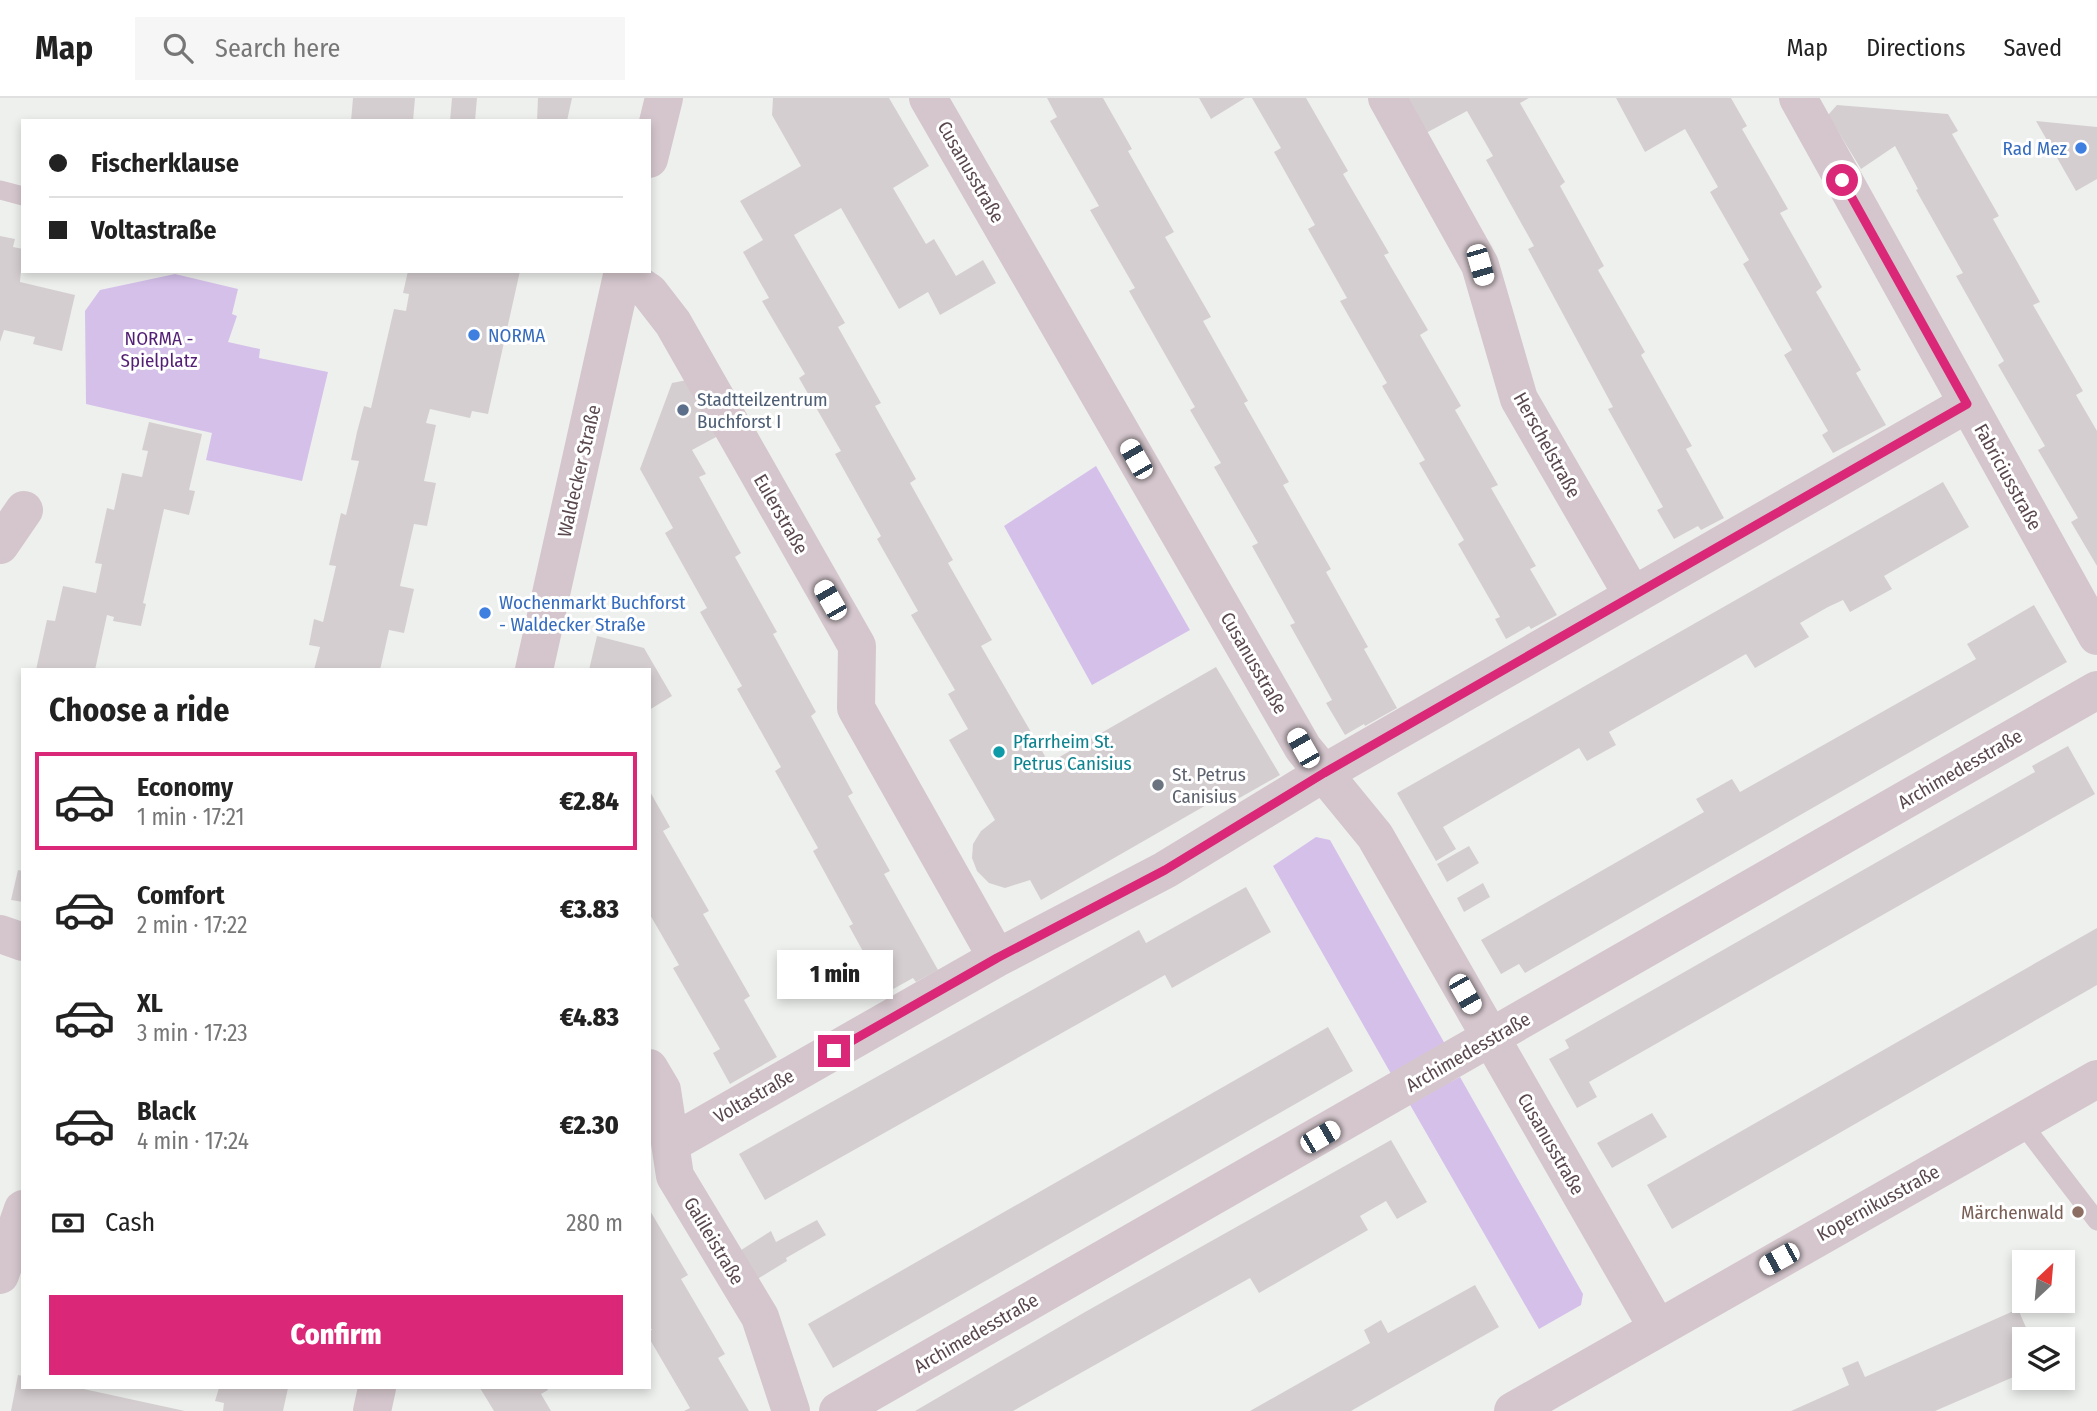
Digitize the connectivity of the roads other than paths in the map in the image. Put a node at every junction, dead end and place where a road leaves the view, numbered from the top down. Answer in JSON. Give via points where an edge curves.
{"nodes":[{"id":1,"x":664,"y":98,"type":"edge"},
{"id":2,"x":928,"y":98,"type":"edge"},
{"id":3,"x":1387,"y":98,"type":"edge"},
{"id":4,"x":1798,"y":98,"type":"edge"},
{"id":5,"x":651,"y":151,"type":"edge"},
{"id":6,"x":0,"y":190,"type":"edge"},
{"id":7,"x":21,"y":195,"type":"edge"},
{"id":8,"x":618,"y":273,"type":"edge"},
{"id":9,"x":620,"y":273,"type":"edge"},
{"id":10,"x":1967,"y":404,"type":"junction"},
{"id":11,"x":24,"y":510,"type":"dead end"},
{"id":12,"x":0,"y":545,"type":"edge"},
{"id":13,"x":1633,"y":596,"type":"junction"},
{"id":14,"x":2097,"y":636,"type":"edge"},
{"id":15,"x":534,"y":668,"type":"edge"},
{"id":16,"x":2097,"y":690,"type":"edge"},
{"id":17,"x":1324,"y":773,"type":"junction"},
{"id":18,"x":0,"y":934,"type":"edge"},
{"id":19,"x":21,"y":941,"type":"edge"},
{"id":20,"x":997,"y":958,"type":"junction"},
{"id":21,"x":1490,"y":1039,"type":"junction"},
{"id":22,"x":651,"y":1071,"type":"edge"},
{"id":23,"x":2097,"y":1079,"type":"edge"},
{"id":24,"x":2021,"y":1122,"type":"junction"},
{"id":25,"x":672,"y":1143,"type":"junction"},
{"id":26,"x":21,"y":1215,"type":"edge"},
{"id":27,"x":2097,"y":1221,"type":"edge"},
{"id":28,"x":0,"y":1275,"type":"edge"},
{"id":29,"x":1657,"y":1327,"type":"junction"},
{"id":30,"x":791,"y":1411,"type":"edge"},
{"id":31,"x":838,"y":1411,"type":"edge"},
{"id":32,"x":1513,"y":1411,"type":"edge"}],
"edges":[{"from":1,"to":5,"type":"street"},
{"from":2,"to":17,"type":"street","name":"Cusanusstraße","via":[[1303,748]]},
{"from":3,"to":13,"type":"street","name":"Herschelstraße","via":[[1480,265],[1519,400]]},
{"from":4,"to":10,"type":"street","name":"Fabriciusstraße"},
{"from":6,"to":7,"type":"lane"},
{"from":8,"to":15,"type":"street","name":"Waldecker Straße"},
{"from":9,"to":20,"type":"street","name":"Eulerstraße","via":[[649,292],[673,323],[857,646],[856,708]]},
{"from":10,"to":13,"type":"street","name":"Voltastraße"},
{"from":10,"to":14,"type":"street","name":"Fabriciusstraße"},
{"from":11,"to":12,"type":"street"},
{"from":13,"to":17,"type":"street","name":"Voltastraße"},
{"from":16,"to":21,"type":"street","name":"Archimedesstraße"},
{"from":17,"to":20,"type":"street","name":"Voltastraße","via":[[1165,870]]},
{"from":17,"to":21,"type":"street","name":"Cusanusstraße","via":[[1375,835]]},
{"from":18,"to":19,"type":"street"},
{"from":20,"to":25,"type":"street","name":"Voltastraße"},
{"from":21,"to":29,"type":"street","name":"Cusanusstraße"},
{"from":21,"to":31,"type":"street","name":"Archimedesstraße"},
{"from":22,"to":25,"type":"street","name":"Galileistraße","via":[[662,1090]]},
{"from":23,"to":24,"type":"street","name":"Kopernikusstraße"},
{"from":24,"to":27,"type":"lane"},
{"from":24,"to":29,"type":"street","name":"Kopernikusstraße"},
{"from":25,"to":30,"type":"street","name":"Galileistraße","via":[[675,1176],[760,1317]]},
{"from":26,"to":28,"type":"street"},
{"from":29,"to":32,"type":"street","name":"Kopernikusstraße"}]}
